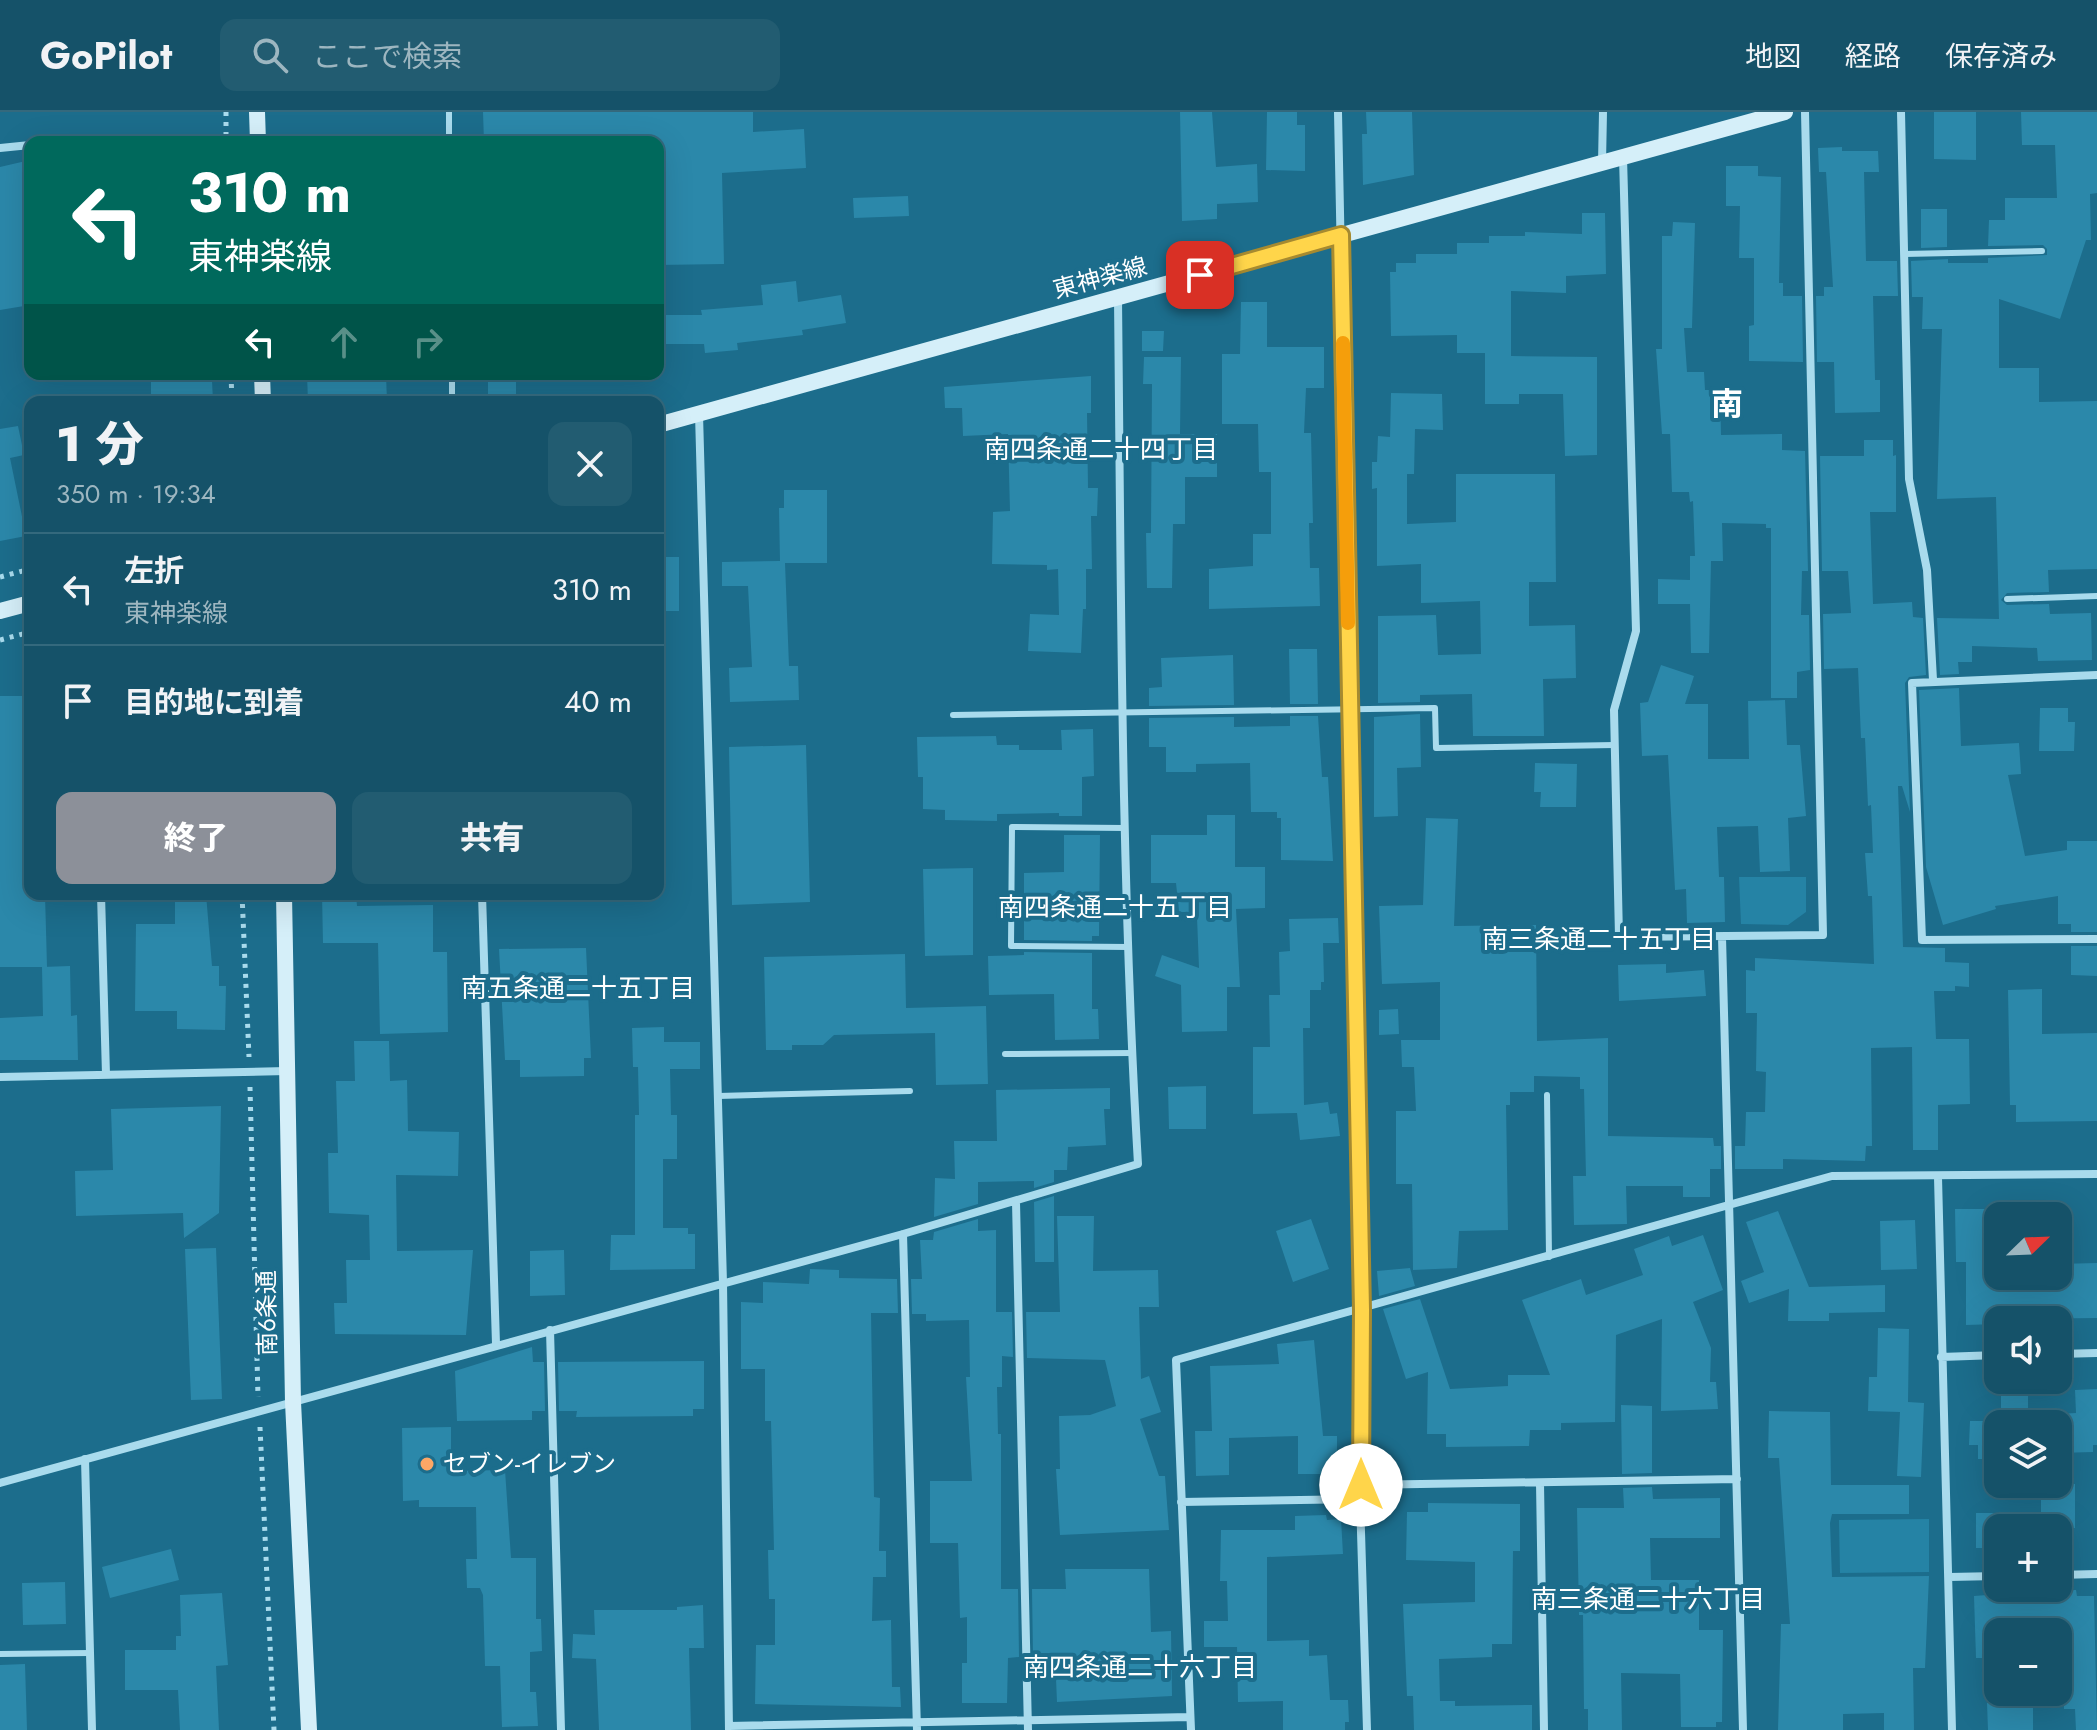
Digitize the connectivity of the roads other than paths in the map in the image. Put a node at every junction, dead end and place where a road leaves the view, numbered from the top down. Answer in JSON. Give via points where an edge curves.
{"nodes":[{"id":1,"x":257,"y":112,"type":"edge"},
{"id":2,"x":449,"y":112,"type":"edge"},
{"id":3,"x":1338,"y":112,"type":"edge"},
{"id":4,"x":1603,"y":112,"type":"edge"},
{"id":5,"x":1785,"y":112,"type":"edge"},
{"id":6,"x":1805,"y":112,"type":"edge"},
{"id":7,"x":1901,"y":112,"type":"edge"},
{"id":8,"x":258,"y":136,"type":"edge"},
{"id":9,"x":449,"y":136,"type":"edge"},
{"id":10,"x":24,"y":146,"type":"edge"},
{"id":11,"x":0,"y":148,"type":"edge"},
{"id":12,"x":1623,"y":156,"type":"junction"},
{"id":13,"x":1602,"y":163,"type":"junction"},
{"id":14,"x":1341,"y":235,"type":"junction"},
{"id":15,"x":2042,"y":251,"type":"dead end"},
{"id":16,"x":1904,"y":254,"type":"junction"},
{"id":17,"x":1118,"y":298,"type":"junction"},
{"id":18,"x":699,"y":413,"type":"junction"},
{"id":19,"x":664,"y":423,"type":"edge"},
{"id":20,"x":2097,"y":596,"type":"edge"},
{"id":21,"x":2007,"y":599,"type":"dead end"},
{"id":22,"x":24,"y":605,"type":"edge"},
{"id":23,"x":0,"y":611,"type":"edge"},
{"id":24,"x":2097,"y":675,"type":"edge"},
{"id":25,"x":1933,"y":680,"type":"junction"},
{"id":26,"x":1350,"y":708,"type":"junction"},
{"id":27,"x":1122,"y":714,"type":"junction"},
{"id":28,"x":953,"y":715,"type":"dead end"},
{"id":29,"x":1616,"y":745,"type":"junction"},
{"id":30,"x":1125,"y":828,"type":"junction"},
{"id":31,"x":101,"y":900,"type":"edge"},
{"id":32,"x":284,"y":900,"type":"edge"},
{"id":33,"x":482,"y":900,"type":"edge"},
{"id":34,"x":1722,"y":937,"type":"junction"},
{"id":35,"x":2097,"y":939,"type":"edge"},
{"id":36,"x":1129,"y":947,"type":"junction"},
{"id":37,"x":1132,"y":1053,"type":"junction"},
{"id":38,"x":1005,"y":1054,"type":"dead end"},
{"id":39,"x":287,"y":1071,"type":"junction"},
{"id":40,"x":106,"y":1075,"type":"junction"},
{"id":41,"x":0,"y":1077,"type":"edge"},
{"id":42,"x":910,"y":1091,"type":"dead end"},
{"id":43,"x":1547,"y":1095,"type":"dead end"},
{"id":44,"x":718,"y":1096,"type":"junction"},
{"id":45,"x":2097,"y":1174,"type":"edge"},
{"id":46,"x":1938,"y":1177,"type":"junction"},
{"id":47,"x":1016,"y":1202,"type":"junction"},
{"id":48,"x":1731,"y":1206,"type":"junction"},
{"id":49,"x":903,"y":1234,"type":"junction"},
{"id":50,"x":1549,"y":1257,"type":"junction"},
{"id":51,"x":723,"y":1283,"type":"junction"},
{"id":52,"x":1362,"y":1310,"type":"junction"},
{"id":53,"x":550,"y":1330,"type":"junction"},
{"id":54,"x":496,"y":1344,"type":"junction"},
{"id":55,"x":2097,"y":1353,"type":"edge"},
{"id":56,"x":2072,"y":1354,"type":"edge"},
{"id":57,"x":1984,"y":1355,"type":"edge"},
{"id":58,"x":1941,"y":1357,"type":"junction"},
{"id":59,"x":293,"y":1402,"type":"junction"},
{"id":60,"x":85,"y":1459,"type":"junction"},
{"id":61,"x":1737,"y":1479,"type":"junction"},
{"id":62,"x":0,"y":1483,"type":"edge"},
{"id":63,"x":1540,"y":1483,"type":"junction"},
{"id":64,"x":1361,"y":1485,"type":"junction"},
{"id":65,"x":1360,"y":1499,"type":"junction"},
{"id":66,"x":1181,"y":1502,"type":"junction"},
{"id":67,"x":2097,"y":1574,"type":"edge"},
{"id":68,"x":2072,"y":1575,"type":"edge"},
{"id":69,"x":1984,"y":1576,"type":"edge"},
{"id":70,"x":1949,"y":1577,"type":"junction"},
{"id":71,"x":90,"y":1653,"type":"junction"},
{"id":72,"x":0,"y":1654,"type":"edge"},
{"id":73,"x":1190,"y":1717,"type":"junction"},
{"id":74,"x":1028,"y":1726,"type":"edge"},
{"id":75,"x":917,"y":1727,"type":"edge"},
{"id":76,"x":729,"y":1728,"type":"edge"},
{"id":77,"x":92,"y":1730,"type":"edge"},
{"id":78,"x":309,"y":1730,"type":"edge"},
{"id":79,"x":561,"y":1730,"type":"edge"},
{"id":80,"x":1191,"y":1730,"type":"edge"},
{"id":81,"x":1367,"y":1730,"type":"edge"},
{"id":82,"x":1544,"y":1730,"type":"edge"},
{"id":83,"x":1743,"y":1730,"type":"edge"},
{"id":84,"x":1952,"y":1730,"type":"edge"}],
"edges":[{"from":1,"to":8,"type":"street"},
{"from":2,"to":9,"type":"lane"},
{"from":3,"to":14,"type":"street"},
{"from":4,"to":13,"type":"street"},
{"from":5,"to":12,"type":"street","name":"東神楽線"},
{"from":6,"to":34,"type":"street","via":[[1823,935]]},
{"from":7,"to":16,"type":"street"},
{"from":10,"to":11,"type":"street"},
{"from":12,"to":13,"type":"street","name":"東神楽線"},
{"from":12,"to":29,"type":"street","via":[[1636,631],[1614,710]]},
{"from":13,"to":14,"type":"street","name":"東神楽線"},
{"from":14,"to":17,"type":"street","name":"東神楽線"},
{"from":14,"to":26,"type":"street"},
{"from":15,"to":16,"type":"lane"},
{"from":16,"to":25,"type":"street","via":[[1909,479],[1927,570]]},
{"from":17,"to":18,"type":"street","name":"東神楽線"},
{"from":17,"to":27,"type":"street"},
{"from":18,"to":19,"type":"street","name":"東神楽線"},
{"from":18,"to":44,"type":"street"},
{"from":20,"to":21,"type":"lane"},
{"from":22,"to":23,"type":"street"},
{"from":24,"to":25,"type":"street"},
{"from":25,"to":35,"type":"street","via":[[1912,683],[1922,940]]},
{"from":26,"to":27,"type":"lane"},
{"from":26,"to":29,"type":"lane","via":[[1435,708],[1436,748]]},
{"from":26,"to":52,"type":"street"},
{"from":27,"to":28,"type":"lane"},
{"from":27,"to":30,"type":"street"},
{"from":29,"to":34,"type":"street","via":[[1619,937]]},
{"from":30,"to":36,"type":"street"},
{"from":30,"to":36,"type":"lane","via":[[1012,827],[1011,946]]},
{"from":31,"to":40,"type":"street"},
{"from":32,"to":39,"type":"street","name":"南6条通"},
{"from":33,"to":54,"type":"street"},
{"from":34,"to":48,"type":"street"},
{"from":36,"to":37,"type":"street"},
{"from":37,"to":38,"type":"lane"},
{"from":37,"to":47,"type":"street","via":[[1138,1164]]},
{"from":39,"to":40,"type":"street"},
{"from":39,"to":59,"type":"street","name":"南6条通"},
{"from":40,"to":41,"type":"street"},
{"from":42,"to":44,"type":"lane"},
{"from":43,"to":50,"type":"lane"},
{"from":44,"to":51,"type":"street"},
{"from":45,"to":46,"type":"street"},
{"from":46,"to":48,"type":"street","via":[[1832,1176]]},
{"from":46,"to":58,"type":"street"},
{"from":47,"to":49,"type":"street"},
{"from":47,"to":74,"type":"street"},
{"from":48,"to":50,"type":"street"},
{"from":48,"to":61,"type":"street"},
{"from":49,"to":51,"type":"street"},
{"from":49,"to":75,"type":"street"},
{"from":50,"to":52,"type":"street"},
{"from":51,"to":53,"type":"street"},
{"from":51,"to":76,"type":"street"},
{"from":52,"to":64,"type":"street"},
{"from":52,"to":66,"type":"street","via":[[1176,1360]]},
{"from":53,"to":54,"type":"street"},
{"from":53,"to":79,"type":"street"},
{"from":54,"to":59,"type":"street"},
{"from":55,"to":56,"type":"street"},
{"from":57,"to":58,"type":"street"},
{"from":58,"to":70,"type":"street"},
{"from":59,"to":60,"type":"street"},
{"from":59,"to":78,"type":"street","name":"南6条通"},
{"from":60,"to":62,"type":"street"},
{"from":60,"to":71,"type":"street"},
{"from":61,"to":63,"type":"street"},
{"from":61,"to":83,"type":"street"},
{"from":63,"to":64,"type":"street"},
{"from":63,"to":82,"type":"street"},
{"from":64,"to":65,"type":"street"},
{"from":65,"to":66,"type":"street"},
{"from":65,"to":81,"type":"street"},
{"from":66,"to":73,"type":"street"},
{"from":67,"to":68,"type":"street"},
{"from":69,"to":70,"type":"street"},
{"from":70,"to":84,"type":"street"},
{"from":71,"to":72,"type":"lane"},
{"from":71,"to":77,"type":"street"},
{"from":73,"to":74,"type":"street"},
{"from":73,"to":80,"type":"street"},
{"from":74,"to":75,"type":"street"},
{"from":75,"to":76,"type":"street"}]}
